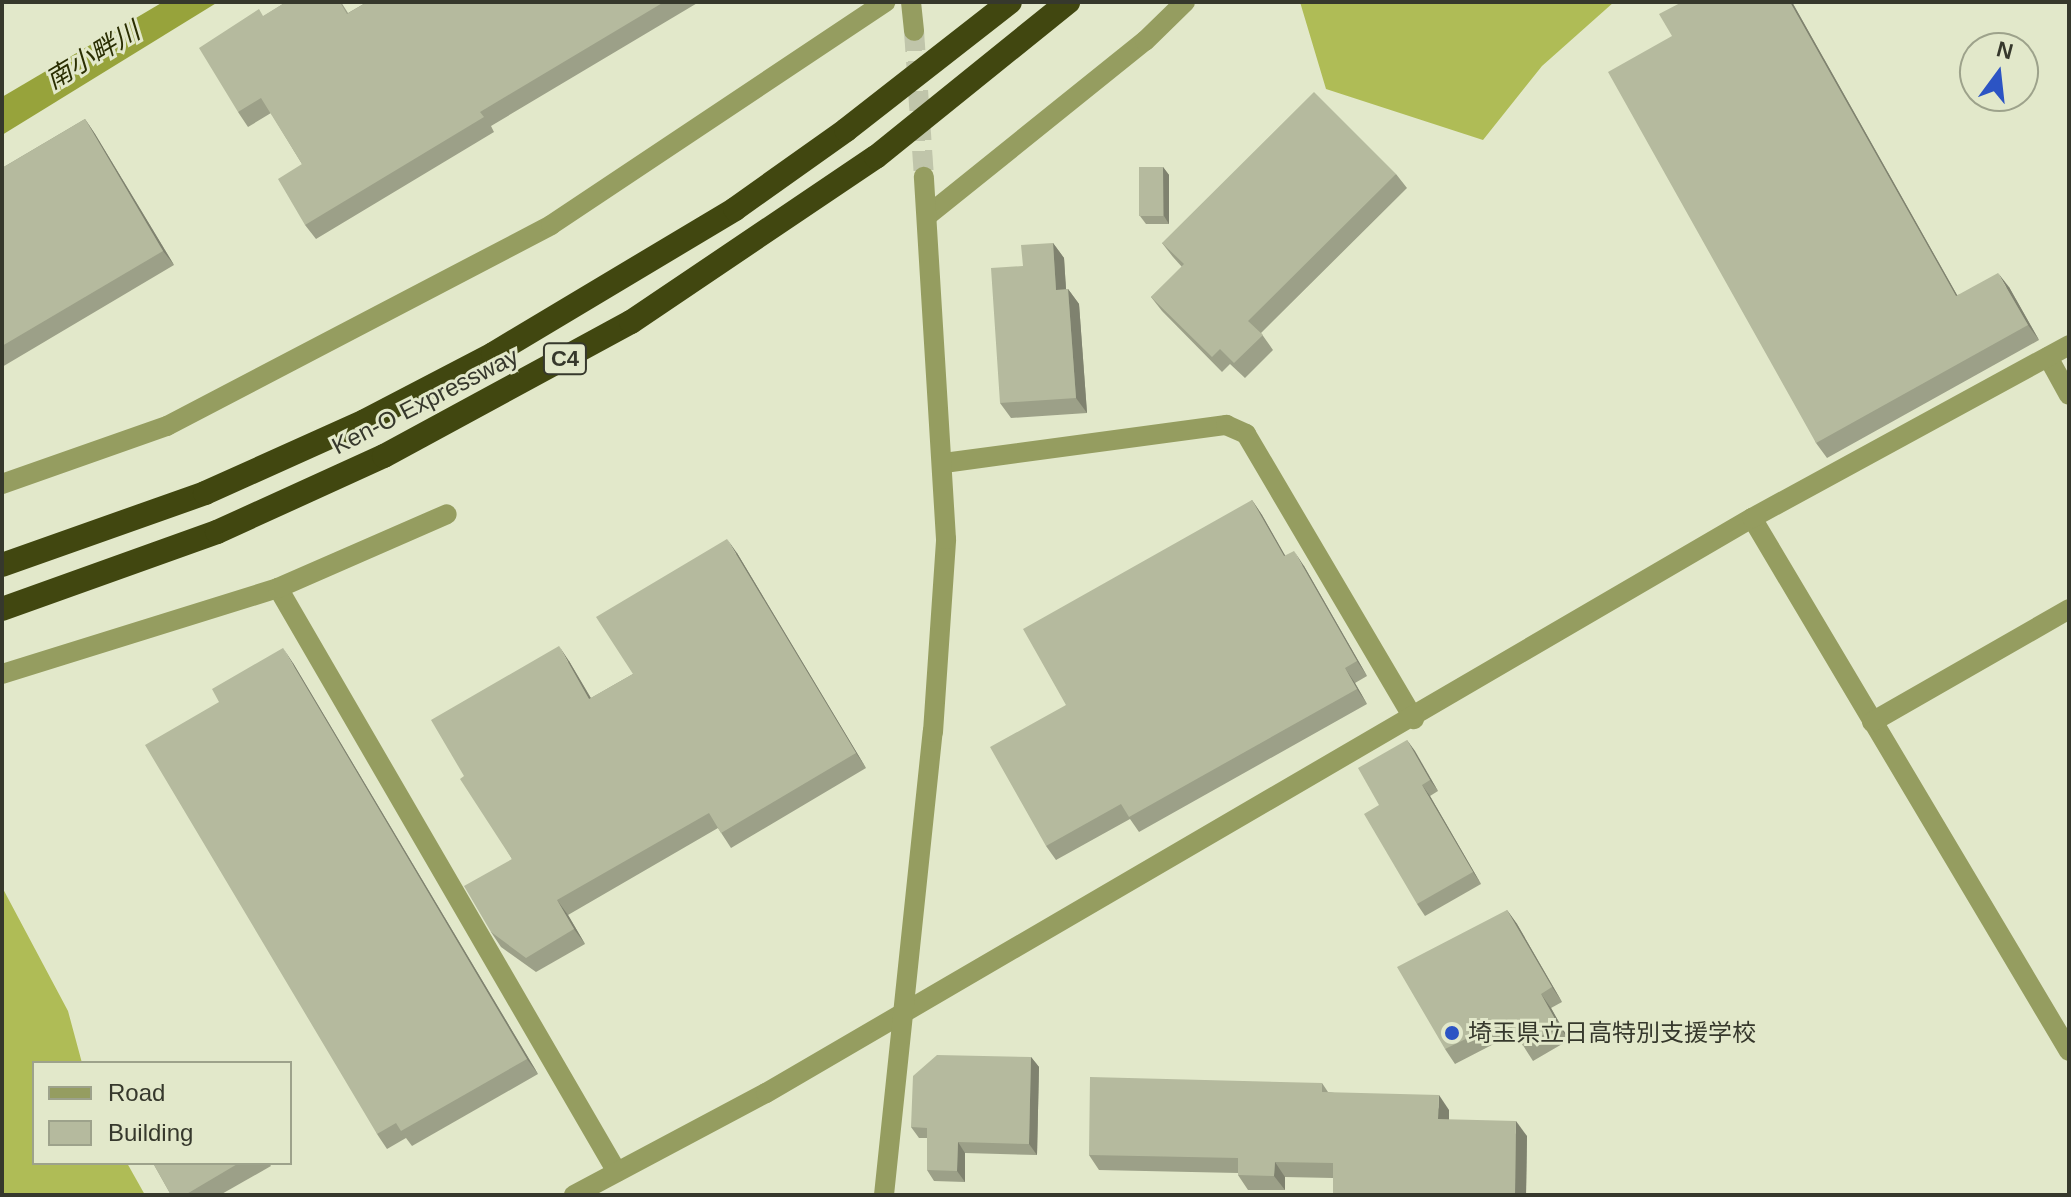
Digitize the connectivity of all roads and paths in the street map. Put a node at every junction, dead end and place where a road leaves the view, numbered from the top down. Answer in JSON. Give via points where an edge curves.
{"nodes":[{"id":1,"x":886,"y":2,"type":"edge"},
{"id":2,"x":911,"y":2,"type":"edge"},
{"id":3,"x":1010,"y":2,"type":"edge"},
{"id":4,"x":1068,"y":2,"type":"edge"},
{"id":5,"x":1185,"y":2,"type":"edge"},
{"id":6,"x":914,"y":31,"type":"tunnel mouth"},
{"id":7,"x":924,"y":177,"type":"tunnel mouth"},
{"id":8,"x":927,"y":216,"type":"junction"},
{"id":9,"x":2069,"y":345,"type":"edge"},
{"id":10,"x":2048,"y":357,"type":"junction"},
{"id":11,"x":2069,"y":395,"type":"edge"},
{"id":12,"x":944,"y":463,"type":"junction"},
{"id":13,"x":2,"y":484,"type":"edge"},
{"id":14,"x":447,"y":514,"type":"dead end"},
{"id":15,"x":1752,"y":518,"type":"junction"},
{"id":16,"x":2,"y":565,"type":"edge"},
{"id":17,"x":278,"y":588,"type":"junction"},
{"id":18,"x":2,"y":609,"type":"edge"},
{"id":19,"x":2069,"y":609,"type":"edge"},
{"id":20,"x":2,"y":674,"type":"edge"},
{"id":21,"x":1414,"y":719,"type":"junction"},
{"id":22,"x":1872,"y":722,"type":"junction"},
{"id":23,"x":902,"y":1013,"type":"junction"},
{"id":24,"x":2069,"y":1051,"type":"edge"},
{"id":25,"x":617,"y":1172,"type":"junction"},
{"id":26,"x":574,"y":1195,"type":"edge"},
{"id":27,"x":884,"y":1195,"type":"edge"}],
"edges":[{"from":1,"to":13,"type":"street","via":[[551,225],[167,426]]},
{"from":2,"to":6,"type":"street"},
{"from":3,"to":16,"type":"highway","name":"Ken-O Expressway","number":"C4","via":[[735,209],[493,354],[365,421],[205,493]]},
{"from":4,"to":18,"type":"highway","name":"Ken-O Expressway","number":"C4","via":[[876,157],[631,322],[370,463],[217,532]]},
{"from":5,"to":8,"type":"street","via":[[1145,41]]},
{"from":7,"to":8,"type":"street"},
{"from":8,"to":12,"type":"street"},
{"from":9,"to":10,"type":"street"},
{"from":10,"to":11,"type":"street"},
{"from":10,"to":15,"type":"street"},
{"from":12,"to":21,"type":"street","via":[[1226,425],[1246,434]]},
{"from":12,"to":23,"type":"street","via":[[942,612]]},
{"from":14,"to":17,"type":"street"},
{"from":15,"to":21,"type":"street"},
{"from":15,"to":22,"type":"street"},
{"from":17,"to":20,"type":"street"},
{"from":17,"to":25,"type":"street"},
{"from":19,"to":22,"type":"street"},
{"from":21,"to":23,"type":"street"},
{"from":22,"to":24,"type":"street"},
{"from":23,"to":25,"type":"street"},
{"from":23,"to":27,"type":"street"},
{"from":25,"to":26,"type":"street"}]}
